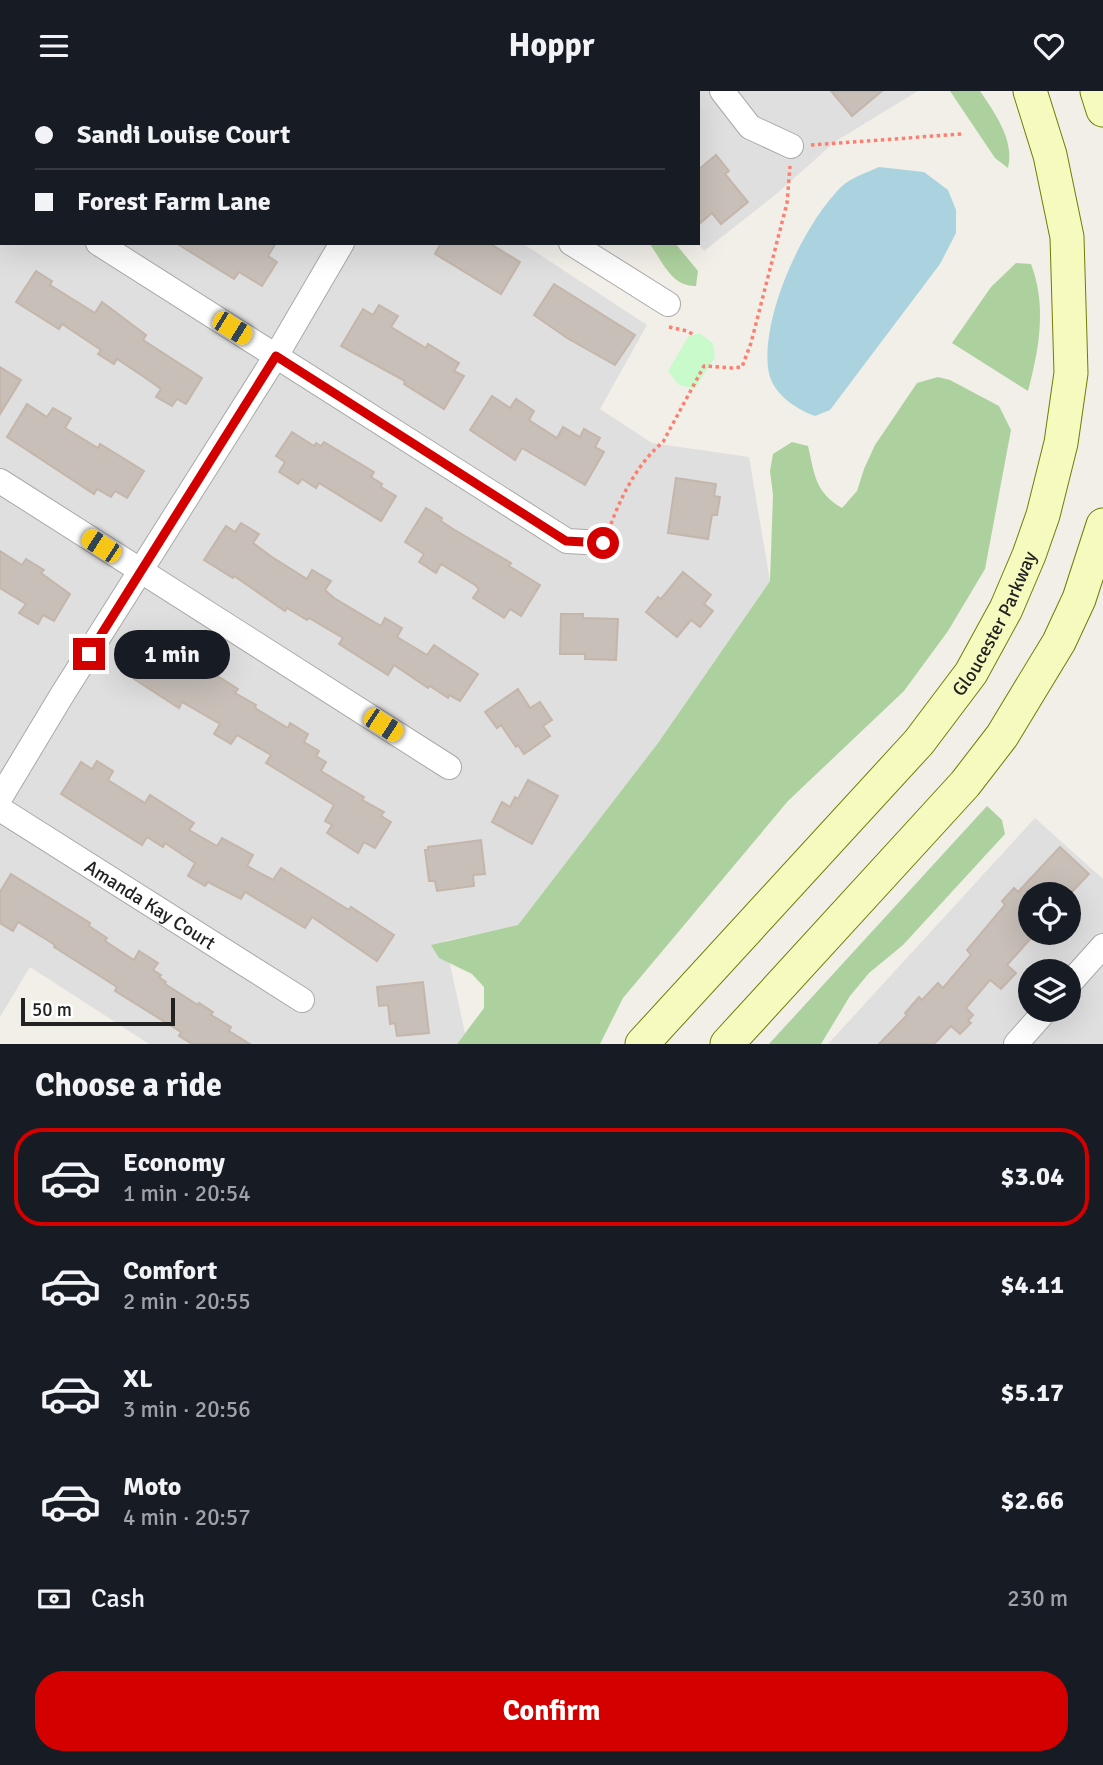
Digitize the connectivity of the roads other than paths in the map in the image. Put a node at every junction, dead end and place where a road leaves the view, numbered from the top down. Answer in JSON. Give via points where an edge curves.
{"nodes":[{"id":1,"x":722,"y":91,"type":"edge"},
{"id":2,"x":1030,"y":91,"type":"edge"},
{"id":3,"x":1097,"y":91,"type":"edge"},
{"id":4,"x":1103,"y":110,"type":"edge"},
{"id":5,"x":791,"y":146,"type":"road end"},
{"id":6,"x":101,"y":245,"type":"edge"},
{"id":7,"x":341,"y":245,"type":"edge"},
{"id":8,"x":573,"y":245,"type":"edge"},
{"id":9,"x":667,"y":316,"type":"road end"},
{"id":10,"x":276,"y":356,"type":"junction"},
{"id":11,"x":0,"y":481,"type":"edge"},
{"id":12,"x":1103,"y":525,"type":"edge"},
{"id":13,"x":603,"y":543,"type":"road end"},
{"id":14,"x":142,"y":572,"type":"junction"},
{"id":15,"x":449,"y":767,"type":"dead end"},
{"id":16,"x":0,"y":798,"type":"edge"},
{"id":17,"x":0,"y":809,"type":"edge"},
{"id":18,"x":1103,"y":946,"type":"edge"},
{"id":19,"x":1081,"y":971,"type":"edge"},
{"id":20,"x":302,"y":1000,"type":"dead end"},
{"id":21,"x":1037,"y":1022,"type":"edge"},
{"id":22,"x":1023,"y":1042,"type":"edge"},
{"id":23,"x":642,"y":1044,"type":"edge"},
{"id":24,"x":727,"y":1044,"type":"edge"}],
"edges":[{"from":1,"to":5,"type":"street","via":[[750,127]]},
{"from":2,"to":23,"type":"main road","name":"Gloucester Parkway","via":[[1050,155],[1067,237],[1071,373],[1061,443],[1029,555],[971,673],[919,742]]},
{"from":3,"to":4,"type":"main road"},
{"from":6,"to":10,"type":"street"},
{"from":7,"to":10,"type":"street"},
{"from":8,"to":9,"type":"street"},
{"from":10,"to":13,"type":"street","via":[[566,541]]},
{"from":10,"to":14,"type":"street"},
{"from":11,"to":14,"type":"street"},
{"from":12,"to":24,"type":"main road","via":[[1079,599],[1059,642],[1002,736],[965,784]]},
{"from":14,"to":15,"type":"street"},
{"from":14,"to":16,"type":"street"},
{"from":17,"to":20,"type":"street","name":"Amanda Kay Court"},
{"from":18,"to":19,"type":"street"},
{"from":21,"to":22,"type":"street"}]}
